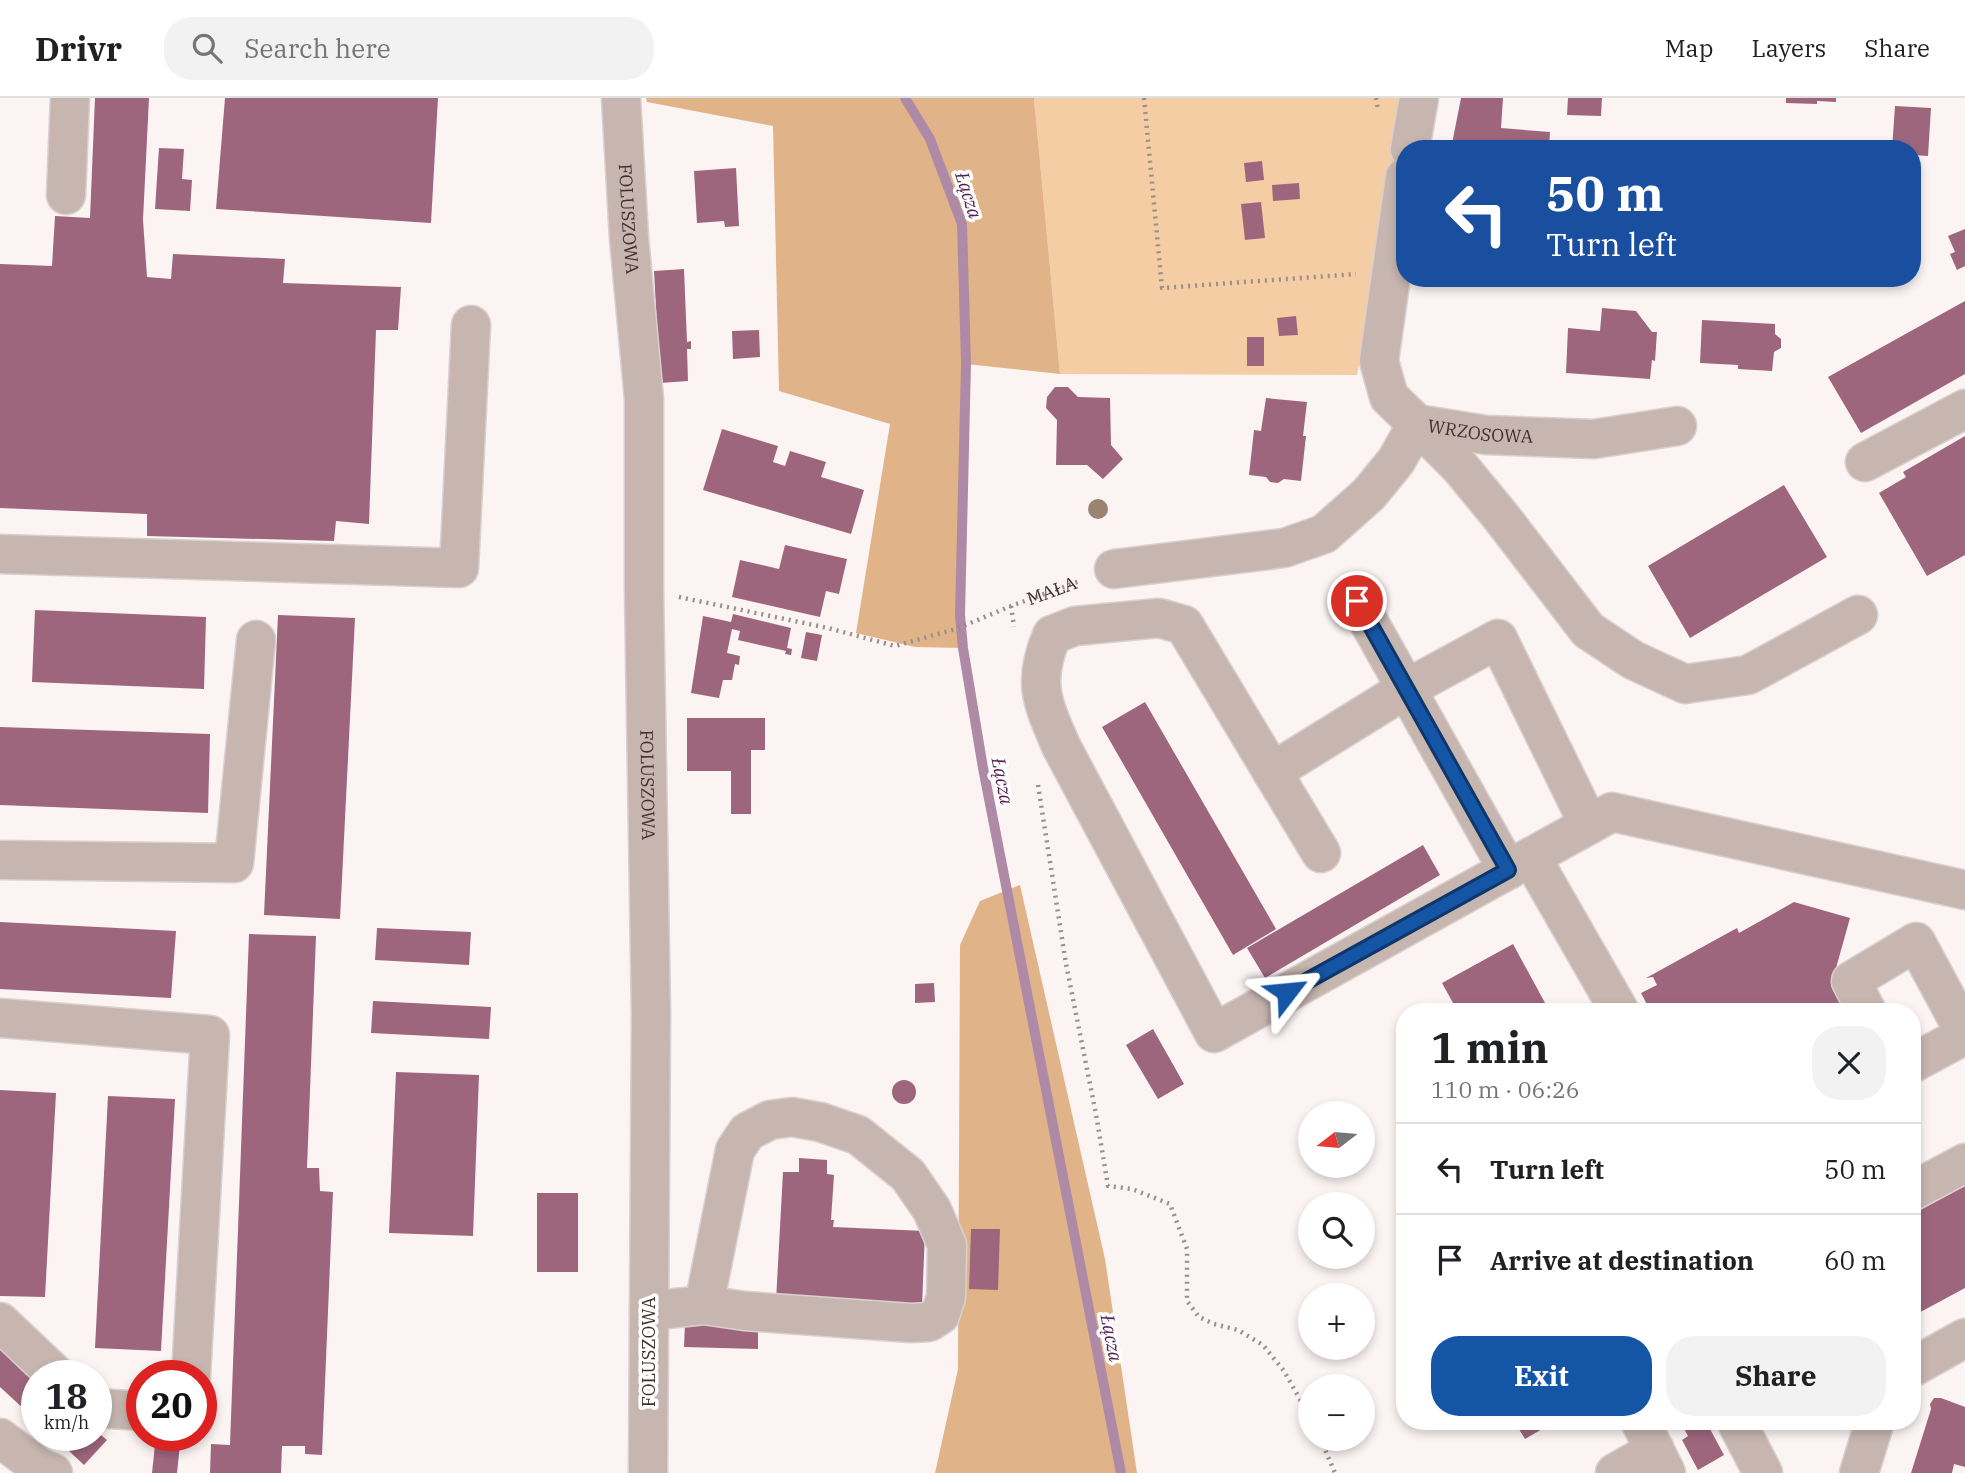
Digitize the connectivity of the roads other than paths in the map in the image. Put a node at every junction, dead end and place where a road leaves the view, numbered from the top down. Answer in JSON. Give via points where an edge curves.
{"nodes":[{"id":1,"x":70,"y":98,"type":"edge"},
{"id":2,"x":621,"y":98,"type":"edge"},
{"id":3,"x":1419,"y":98,"type":"edge"},
{"id":4,"x":1412,"y":140,"type":"edge"},
{"id":5,"x":66,"y":195,"type":"dead end"},
{"id":6,"x":1396,"y":243,"type":"edge"},
{"id":7,"x":471,"y":325,"type":"dead end"},
{"id":8,"x":1965,"y":409,"type":"edge"},
{"id":9,"x":1417,"y":424,"type":"junction"},
{"id":10,"x":1677,"y":426,"type":"dead end"},
{"id":11,"x":1865,"y":462,"type":"dead end"},
{"id":12,"x":0,"y":554,"type":"edge"},
{"id":13,"x":1114,"y":569,"type":"road end"},
{"id":14,"x":1357,"y":601,"type":"dead end"},
{"id":15,"x":1858,"y":615,"type":"dead end"},
{"id":16,"x":256,"y":640,"type":"dead end"},
{"id":17,"x":1406,"y":690,"type":"junction"},
{"id":18,"x":1272,"y":772,"type":"junction"},
{"id":19,"x":1589,"y":825,"type":"junction"},
{"id":20,"x":1321,"y":853,"type":"dead end"},
{"id":21,"x":0,"y":860,"type":"edge"},
{"id":22,"x":1520,"y":864,"type":"junction"},
{"id":23,"x":1965,"y":890,"type":"edge"},
{"id":24,"x":1614,"y":1003,"type":"edge"},
{"id":25,"x":1862,"y":1003,"type":"edge"},
{"id":26,"x":0,"y":1018,"type":"edge"},
{"id":27,"x":1965,"y":1034,"type":"edge"},
{"id":28,"x":1921,"y":1059,"type":"edge"},
{"id":29,"x":1965,"y":1163,"type":"edge"},
{"id":30,"x":1921,"y":1186,"type":"edge"},
{"id":31,"x":704,"y":1305,"type":"junction"},
{"id":32,"x":649,"y":1311,"type":"junction"},
{"id":33,"x":0,"y":1322,"type":"edge"},
{"id":34,"x":1965,"y":1338,"type":"edge"},
{"id":35,"x":40,"y":1360,"type":"edge"},
{"id":36,"x":192,"y":1360,"type":"edge"},
{"id":37,"x":1921,"y":1363,"type":"edge"},
{"id":38,"x":1740,"y":1430,"type":"edge"},
{"id":39,"x":1872,"y":1430,"type":"edge"},
{"id":40,"x":0,"y":1438,"type":"edge"},
{"id":41,"x":1654,"y":1448,"type":"edge"},
{"id":42,"x":53,"y":1473,"type":"edge"},
{"id":43,"x":648,"y":1473,"type":"edge"},
{"id":44,"x":1615,"y":1473,"type":"edge"},
{"id":45,"x":1762,"y":1473,"type":"edge"},
{"id":46,"x":1859,"y":1473,"type":"edge"}],
"edges":[{"from":1,"to":5,"type":"street"},
{"from":2,"to":32,"type":"street","name":"FOLUSZOWA","via":[[644,399],[651,1002]]},
{"from":3,"to":4,"type":"street"},
{"from":6,"to":9,"type":"street","name":"WRZOSOWA","via":[[1380,361],[1389,397]]},
{"from":7,"to":12,"type":"street","via":[[459,568]]},
{"from":8,"to":11,"type":"street"},
{"from":9,"to":10,"type":"street","name":"WRZOSOWA","via":[[1486,435],[1594,439]]},
{"from":9,"to":13,"type":"street","via":[[1396,461],[1369,494],[1324,534],[1284,548]]},
{"from":9,"to":15,"type":"street","via":[[1477,488],[1588,630],[1633,660],[1685,684],[1748,675]]},
{"from":14,"to":17,"type":"street"},
{"from":16,"to":21,"type":"street","via":[[234,863]]},
{"from":17,"to":18,"type":"street"},
{"from":17,"to":19,"type":"street","via":[[1498,639]]},
{"from":17,"to":22,"type":"street"},
{"from":18,"to":20,"type":"street"},
{"from":18,"to":22,"type":"street","via":[[1184,625],[1159,618],[1075,626],[1052,635],[1040,678],[1045,708],[1214,1033]]},
{"from":19,"to":22,"type":"street"},
{"from":19,"to":23,"type":"street","via":[[1612,812]]},
{"from":22,"to":24,"type":"street"},
{"from":25,"to":27,"type":"street","via":[[1851,981],[1916,943]]},
{"from":26,"to":36,"type":"street","via":[[210,1035]]},
{"from":27,"to":28,"type":"street"},
{"from":29,"to":30,"type":"street"},
{"from":31,"to":31,"type":"street","via":[[929,1322],[940,1315],[946,1297],[947,1245],[932,1210],[908,1175],[858,1135],[792,1117],[770,1120],[747,1132],[735,1150]]},
{"from":31,"to":32,"type":"street"},
{"from":32,"to":43,"type":"street","name":"FOLUSZOWA"},
{"from":33,"to":35,"type":"street"},
{"from":34,"to":37,"type":"street"},
{"from":38,"to":45,"type":"street"},
{"from":39,"to":46,"type":"street"},
{"from":40,"to":42,"type":"street"},
{"from":41,"to":44,"type":"street"}]}
